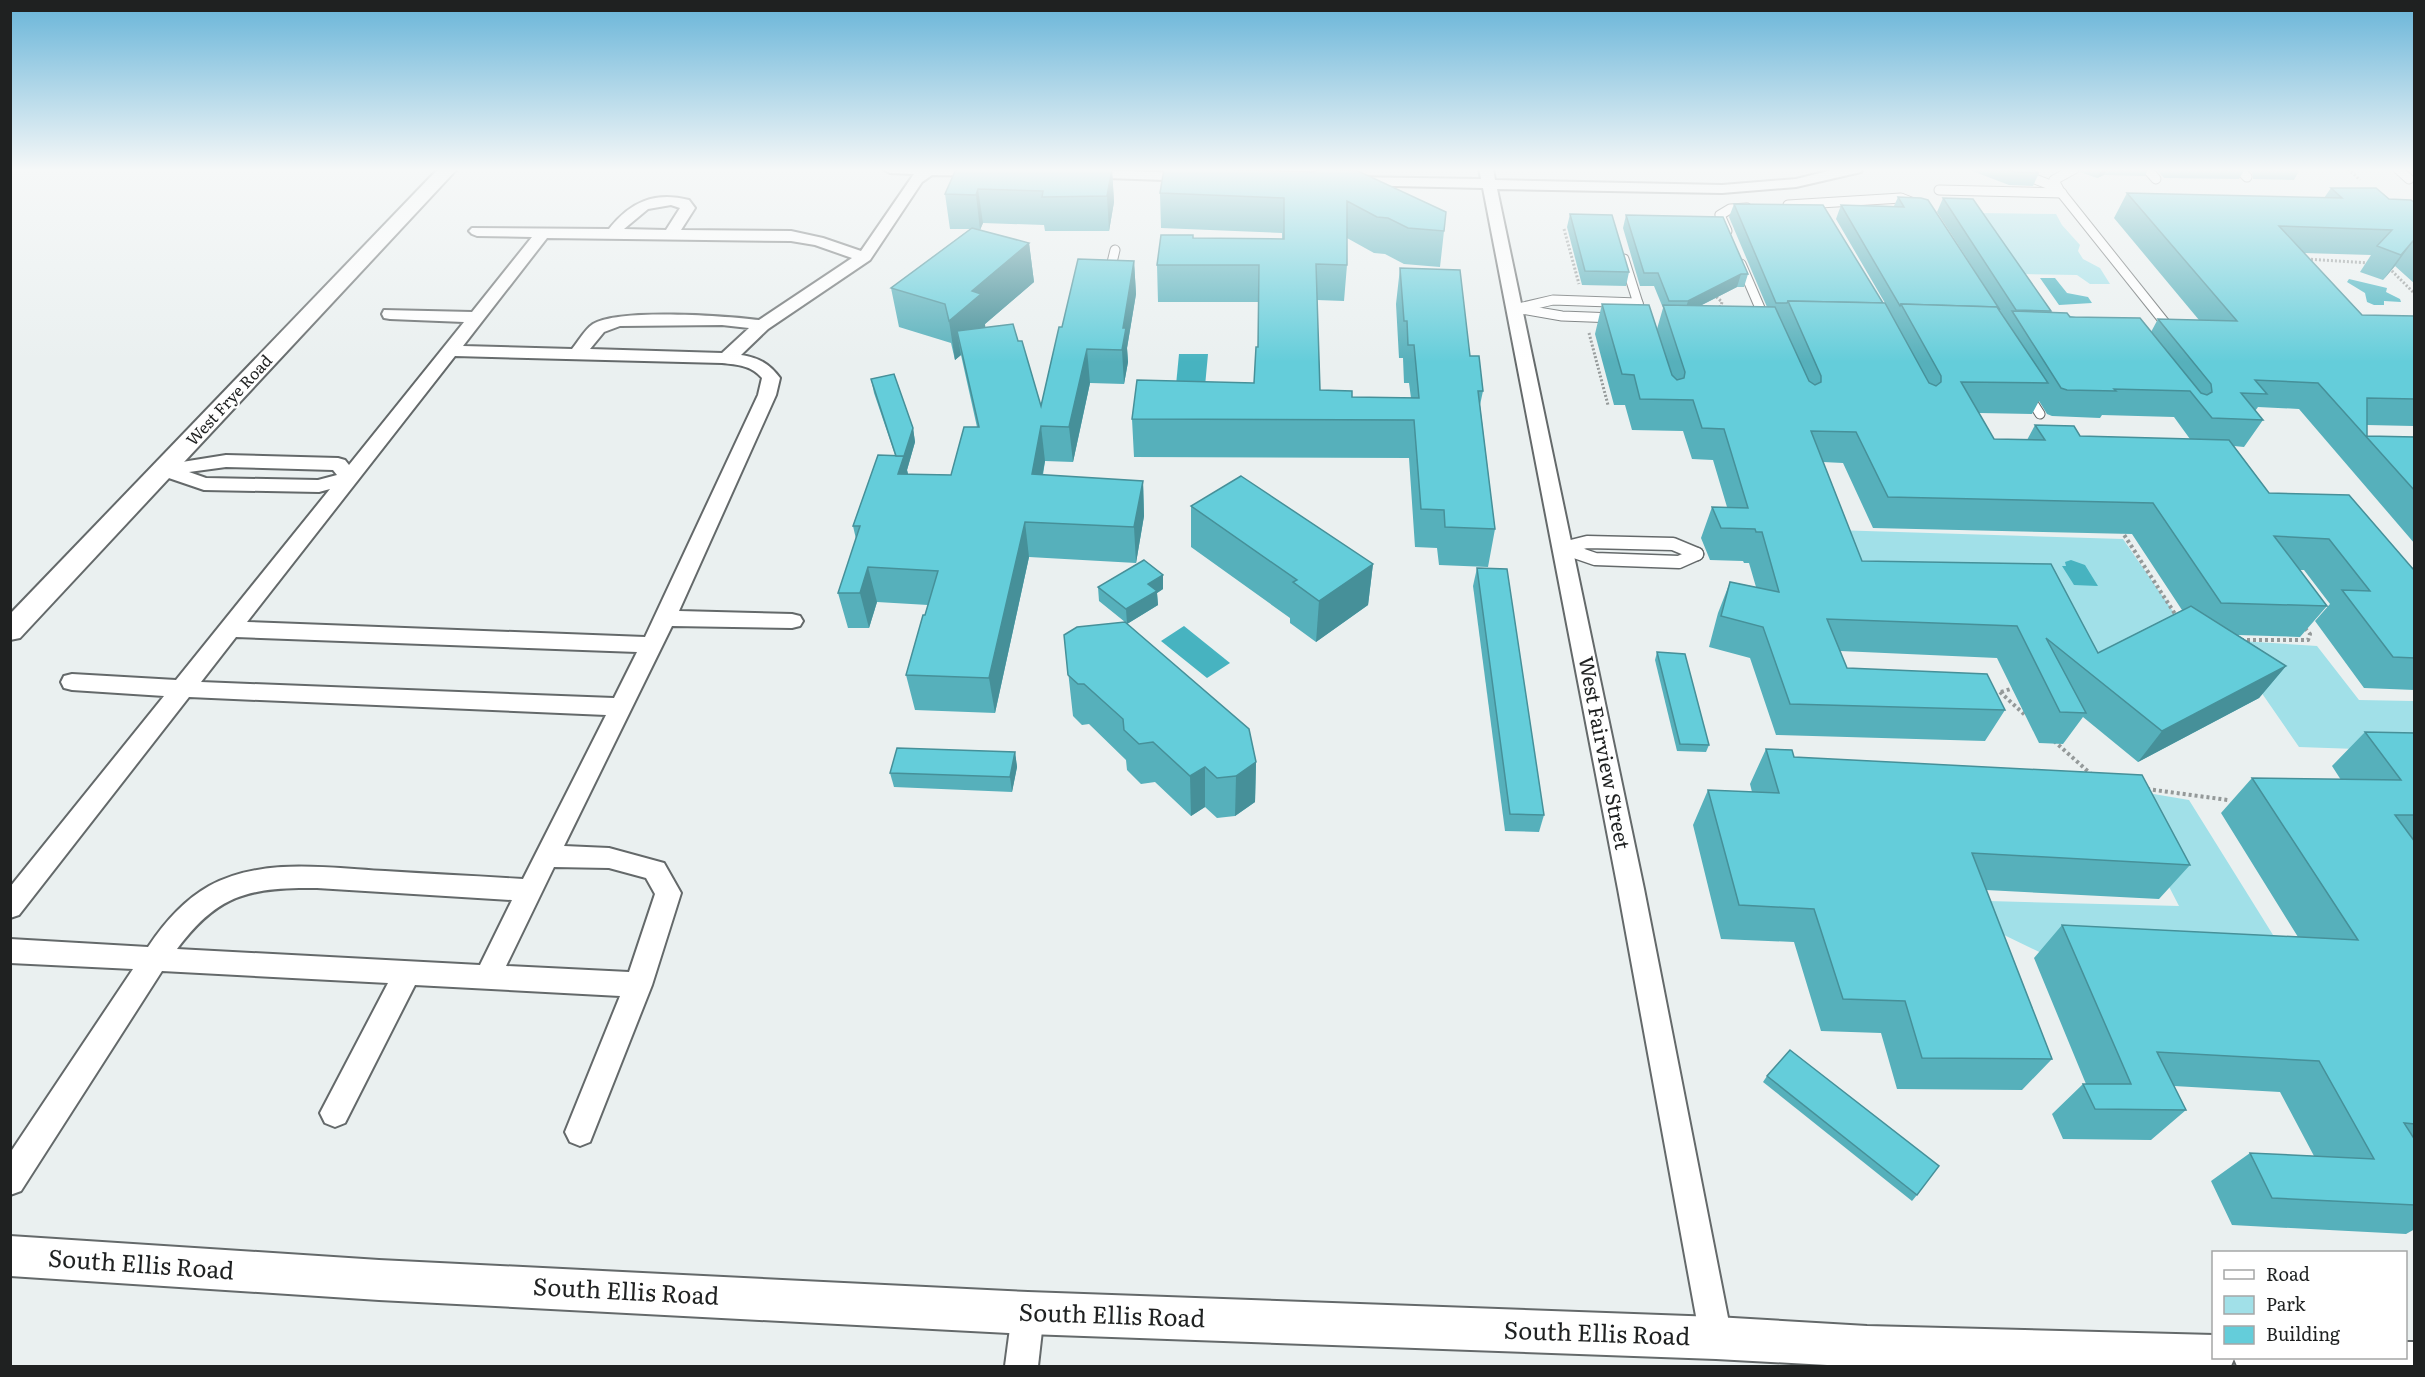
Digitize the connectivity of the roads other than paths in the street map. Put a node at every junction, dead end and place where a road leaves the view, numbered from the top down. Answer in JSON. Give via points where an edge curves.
{"nodes":[{"id":1,"x":387,"y":233,"type":"edge"},
{"id":2,"x":543,"y":233,"type":"edge"},
{"id":3,"x":552,"y":233,"type":"edge"},
{"id":4,"x":672,"y":233,"type":"edge"},
{"id":5,"x":880,"y":233,"type":"edge"},
{"id":6,"x":1500,"y":233,"type":"edge"},
{"id":7,"x":1727,"y":233,"type":"edge"},
{"id":8,"x":2094,"y":233,"type":"edge"},
{"id":9,"x":612,"y":235,"type":"joint"},
{"id":10,"x":670,"y":236,"type":"junction"},
{"id":11,"x":1729,"y":237,"type":"edge"},
{"id":12,"x":1621,"y":249,"type":"edge"},
{"id":13,"x":1114,"y":250,"type":"dead end"},
{"id":14,"x":1737,"y":255,"type":"edge"},
{"id":15,"x":864,"y":257,"type":"junction"},
{"id":16,"x":1108,"y":282,"type":"edge"},
{"id":17,"x":1583,"y":301,"type":"junction"},
{"id":18,"x":1638,"y":303,"type":"junction"},
{"id":19,"x":1515,"y":308,"type":"junction"},
{"id":20,"x":390,"y":314,"type":"dead end"},
{"id":21,"x":477,"y":316,"type":"junction"},
{"id":22,"x":1588,"y":317,"type":"junction"},
{"id":23,"x":1620,"y":318,"type":"edge"},
{"id":24,"x":1632,"y":319,"type":"edge"},
{"id":25,"x":1644,"y":320,"type":"junction"},
{"id":26,"x":1655,"y":320,"type":"edge"},
{"id":27,"x":762,"y":325,"type":"junction"},
{"id":28,"x":1647,"y":331,"type":"edge"},
{"id":29,"x":1771,"y":335,"type":"edge"},
{"id":30,"x":2145,"y":335,"type":"edge"},
{"id":31,"x":450,"y":351,"type":"junction"},
{"id":32,"x":577,"y":354,"type":"junction"},
{"id":33,"x":727,"y":358,"type":"junction"},
{"id":34,"x":2022,"y":386,"type":"edge"},
{"id":35,"x":2040,"y":414,"type":"dead end"},
{"id":36,"x":164,"y":470,"type":"junction"},
{"id":37,"x":350,"y":477,"type":"junction"},
{"id":38,"x":1563,"y":548,"type":"junction"},
{"id":39,"x":665,"y":618,"type":"junction"},
{"id":40,"x":792,"y":621,"type":"dead end"},
{"id":41,"x":230,"y":629,"type":"junction"},
{"id":42,"x":10,"y":631,"type":"edge"},
{"id":43,"x":651,"y":645,"type":"junction"},
{"id":44,"x":72,"y":682,"type":"dead end"},
{"id":45,"x":183,"y":689,"type":"junction"},
{"id":46,"x":620,"y":707,"type":"junction"},
{"id":47,"x":547,"y":855,"type":"junction"},
{"id":48,"x":529,"y":890,"type":"junction"},
{"id":49,"x":10,"y":907,"type":"edge"},
{"id":50,"x":10,"y":951,"type":"edge"},
{"id":51,"x":155,"y":959,"type":"junction"},
{"id":52,"x":408,"y":974,"type":"junction"},
{"id":53,"x":487,"y":978,"type":"junction"},
{"id":54,"x":638,"y":985,"type":"junction"},
{"id":55,"x":334,"y":1113,"type":"dead end"},
{"id":56,"x":580,"y":1132,"type":"dead end"},
{"id":57,"x":10,"y":1180,"type":"edge"},
{"id":58,"x":10,"y":1256,"type":"edge"},
{"id":59,"x":1028,"y":1313,"type":"junction"},
{"id":60,"x":1716,"y":1338,"type":"junction"},
{"id":61,"x":2212,"y":1356,"type":"edge"},
{"id":62,"x":2286,"y":1359,"type":"edge"},
{"id":63,"x":2415,"y":1363,"type":"edge"},
{"id":64,"x":1021,"y":1366,"type":"edge"}],
"edges":[{"from":1,"to":36,"type":"street","name":"West Frye Road"},
{"from":2,"to":21,"type":"street"},
{"from":3,"to":9,"type":"street"},
{"from":4,"to":10,"type":"street"},
{"from":5,"to":15,"type":"street"},
{"from":6,"to":19,"type":"street","name":"West Fairview Street"},
{"from":7,"to":11,"type":"lane"},
{"from":8,"to":30,"type":"lane","via":[[2166,324],[2155,335]]},
{"from":9,"to":10,"type":"street"},
{"from":10,"to":15,"type":"street","via":[[791,236]]},
{"from":12,"to":18,"type":"lane"},
{"from":13,"to":16,"type":"lane"},
{"from":14,"to":29,"type":"lane"},
{"from":15,"to":27,"type":"street"},
{"from":17,"to":18,"type":"lane"},
{"from":17,"to":19,"type":"lane","via":[[1553,300]]},
{"from":17,"to":22,"type":"lane"},
{"from":18,"to":25,"type":"lane"},
{"from":19,"to":22,"type":"lane"},
{"from":19,"to":38,"type":"street","name":"West Fairview Street"},
{"from":20,"to":21,"type":"street"},
{"from":21,"to":31,"type":"street"},
{"from":22,"to":23,"type":"lane"},
{"from":24,"to":25,"type":"lane"},
{"from":25,"to":26,"type":"lane"},
{"from":25,"to":28,"type":"lane"},
{"from":27,"to":32,"type":"street","via":[[722,320],[618,321],[598,328]]},
{"from":27,"to":33,"type":"street"},
{"from":31,"to":32,"type":"street"},
{"from":31,"to":37,"type":"street"},
{"from":32,"to":33,"type":"street"},
{"from":33,"to":39,"type":"street","via":[[764,367],[771,378],[767,395]]},
{"from":34,"to":35,"type":"lane"},
{"from":36,"to":37,"type":"street","via":[[204,484],[319,486]]},
{"from":36,"to":42,"type":"street","name":"West Frye Road"},
{"from":37,"to":41,"type":"street"},
{"from":38,"to":38,"type":"lane","via":[[1594,559],[1679,562],[1697,554],[1673,544],[1587,542]]},
{"from":38,"to":60,"type":"street","name":"West Fairview Street"},
{"from":39,"to":40,"type":"street"},
{"from":39,"to":43,"type":"street"},
{"from":41,"to":43,"type":"street"},
{"from":41,"to":45,"type":"street"},
{"from":43,"to":46,"type":"street"},
{"from":44,"to":45,"type":"street"},
{"from":45,"to":46,"type":"street"},
{"from":45,"to":49,"type":"street"},
{"from":46,"to":47,"type":"street"},
{"from":47,"to":48,"type":"street"},
{"from":47,"to":54,"type":"street","via":[[609,858],[655,870],[668,893]]},
{"from":48,"to":51,"type":"street","via":[[262,879],[229,888],[197,909],[171,934]]},
{"from":48,"to":53,"type":"street"},
{"from":50,"to":51,"type":"street"},
{"from":51,"to":52,"type":"street"},
{"from":51,"to":57,"type":"street"},
{"from":52,"to":53,"type":"street"},
{"from":52,"to":55,"type":"street"},
{"from":53,"to":54,"type":"street"},
{"from":54,"to":56,"type":"street"},
{"from":58,"to":59,"type":"street","name":"South Ellis Road","via":[[379,1280]]},
{"from":59,"to":60,"type":"street","name":"South Ellis Road"},
{"from":59,"to":64,"type":"street"},
{"from":60,"to":61,"type":"street","name":"South Ellis Road","via":[[1867,1347]]},
{"from":62,"to":63,"type":"street"}]}
